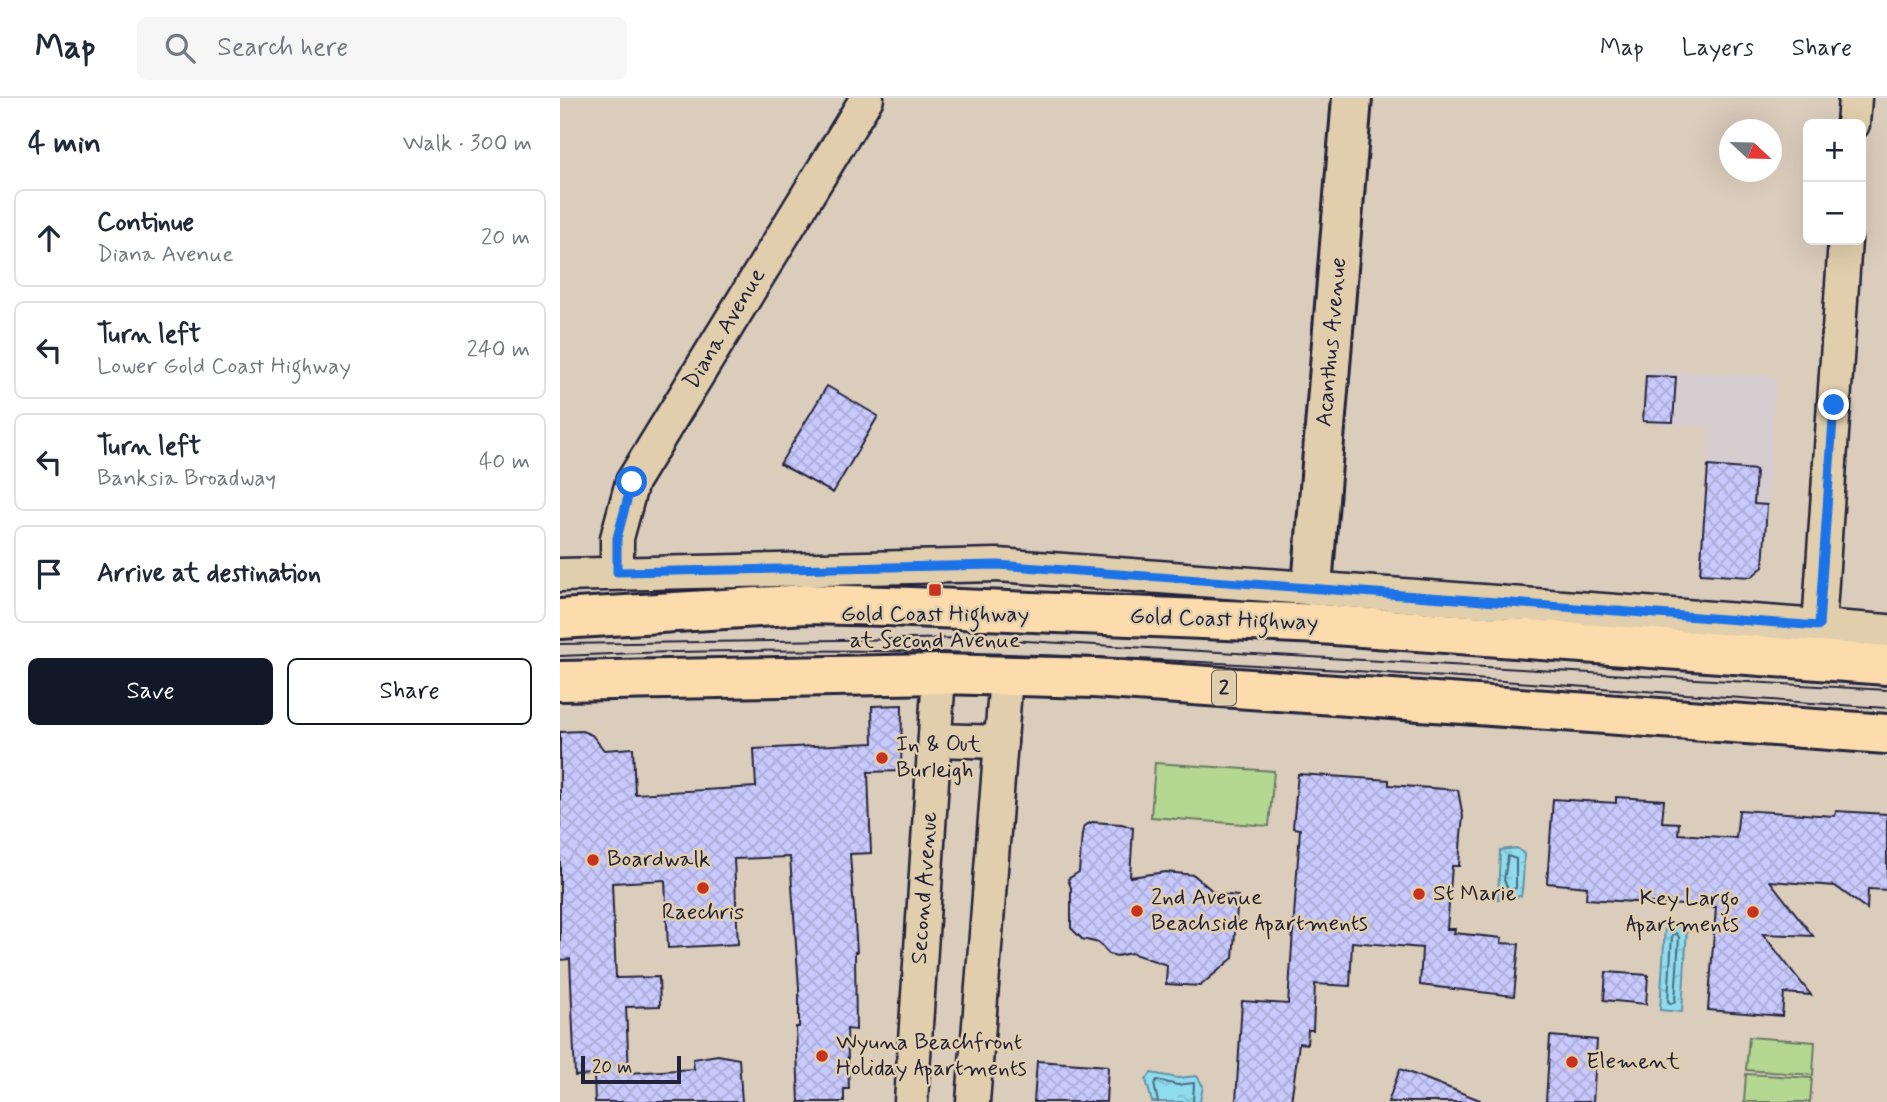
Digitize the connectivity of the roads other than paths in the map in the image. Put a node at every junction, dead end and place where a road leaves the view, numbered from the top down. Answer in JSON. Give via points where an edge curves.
{"nodes":[{"id":1,"x":867,"y":98,"type":"edge"},
{"id":2,"x":1352,"y":98,"type":"edge"},
{"id":3,"x":1855,"y":98,"type":"edge"},
{"id":4,"x":1853,"y":119,"type":"edge"},
{"id":5,"x":1845,"y":245,"type":"edge"},
{"id":6,"x":617,"y":572,"type":"junction"},
{"id":7,"x":560,"y":575,"type":"edge"},
{"id":8,"x":1312,"y":586,"type":"junction"},
{"id":9,"x":560,"y":619,"type":"edge"},
{"id":10,"x":1819,"y":626,"type":"junction"},
{"id":11,"x":1887,"y":631,"type":"edge"},
{"id":12,"x":1887,"y":665,"type":"edge"},
{"id":13,"x":939,"y":674,"type":"junction"},
{"id":14,"x":1006,"y":676,"type":"junction"},
{"id":15,"x":560,"y":681,"type":"edge"},
{"id":16,"x":1887,"y":734,"type":"edge"},
{"id":17,"x":935,"y":740,"type":"junction"},
{"id":18,"x":1001,"y":742,"type":"junction"},
{"id":19,"x":911,"y":1102,"type":"edge"},
{"id":20,"x":973,"y":1102,"type":"edge"}],
"edges":[{"from":1,"to":6,"type":"street","name":"Diana Avenue","via":[[632,482],[617,538]]},
{"from":2,"to":8,"type":"street","name":"Acanthus Avenue"},
{"from":3,"to":4,"type":"street"},
{"from":5,"to":10,"type":"street"},
{"from":6,"to":7,"type":"street"},
{"from":6,"to":8,"type":"street","via":[[998,565]]},
{"from":8,"to":10,"type":"street"},
{"from":9,"to":12,"type":"highway","name":"Gold Coast Highway","via":[[807,604],[887,606],[1320,624]]},
{"from":10,"to":11,"type":"street"},
{"from":13,"to":14,"type":"highway","number":"2"},
{"from":13,"to":15,"type":"highway","number":"2"},
{"from":13,"to":17,"type":"street","name":"Second Avenue"},
{"from":14,"to":16,"type":"highway","number":"2","via":[[1094,678]]},
{"from":14,"to":18,"type":"street"},
{"from":17,"to":18,"type":"street"},
{"from":17,"to":19,"type":"street","name":"Second Avenue"},
{"from":18,"to":20,"type":"street"}]}
